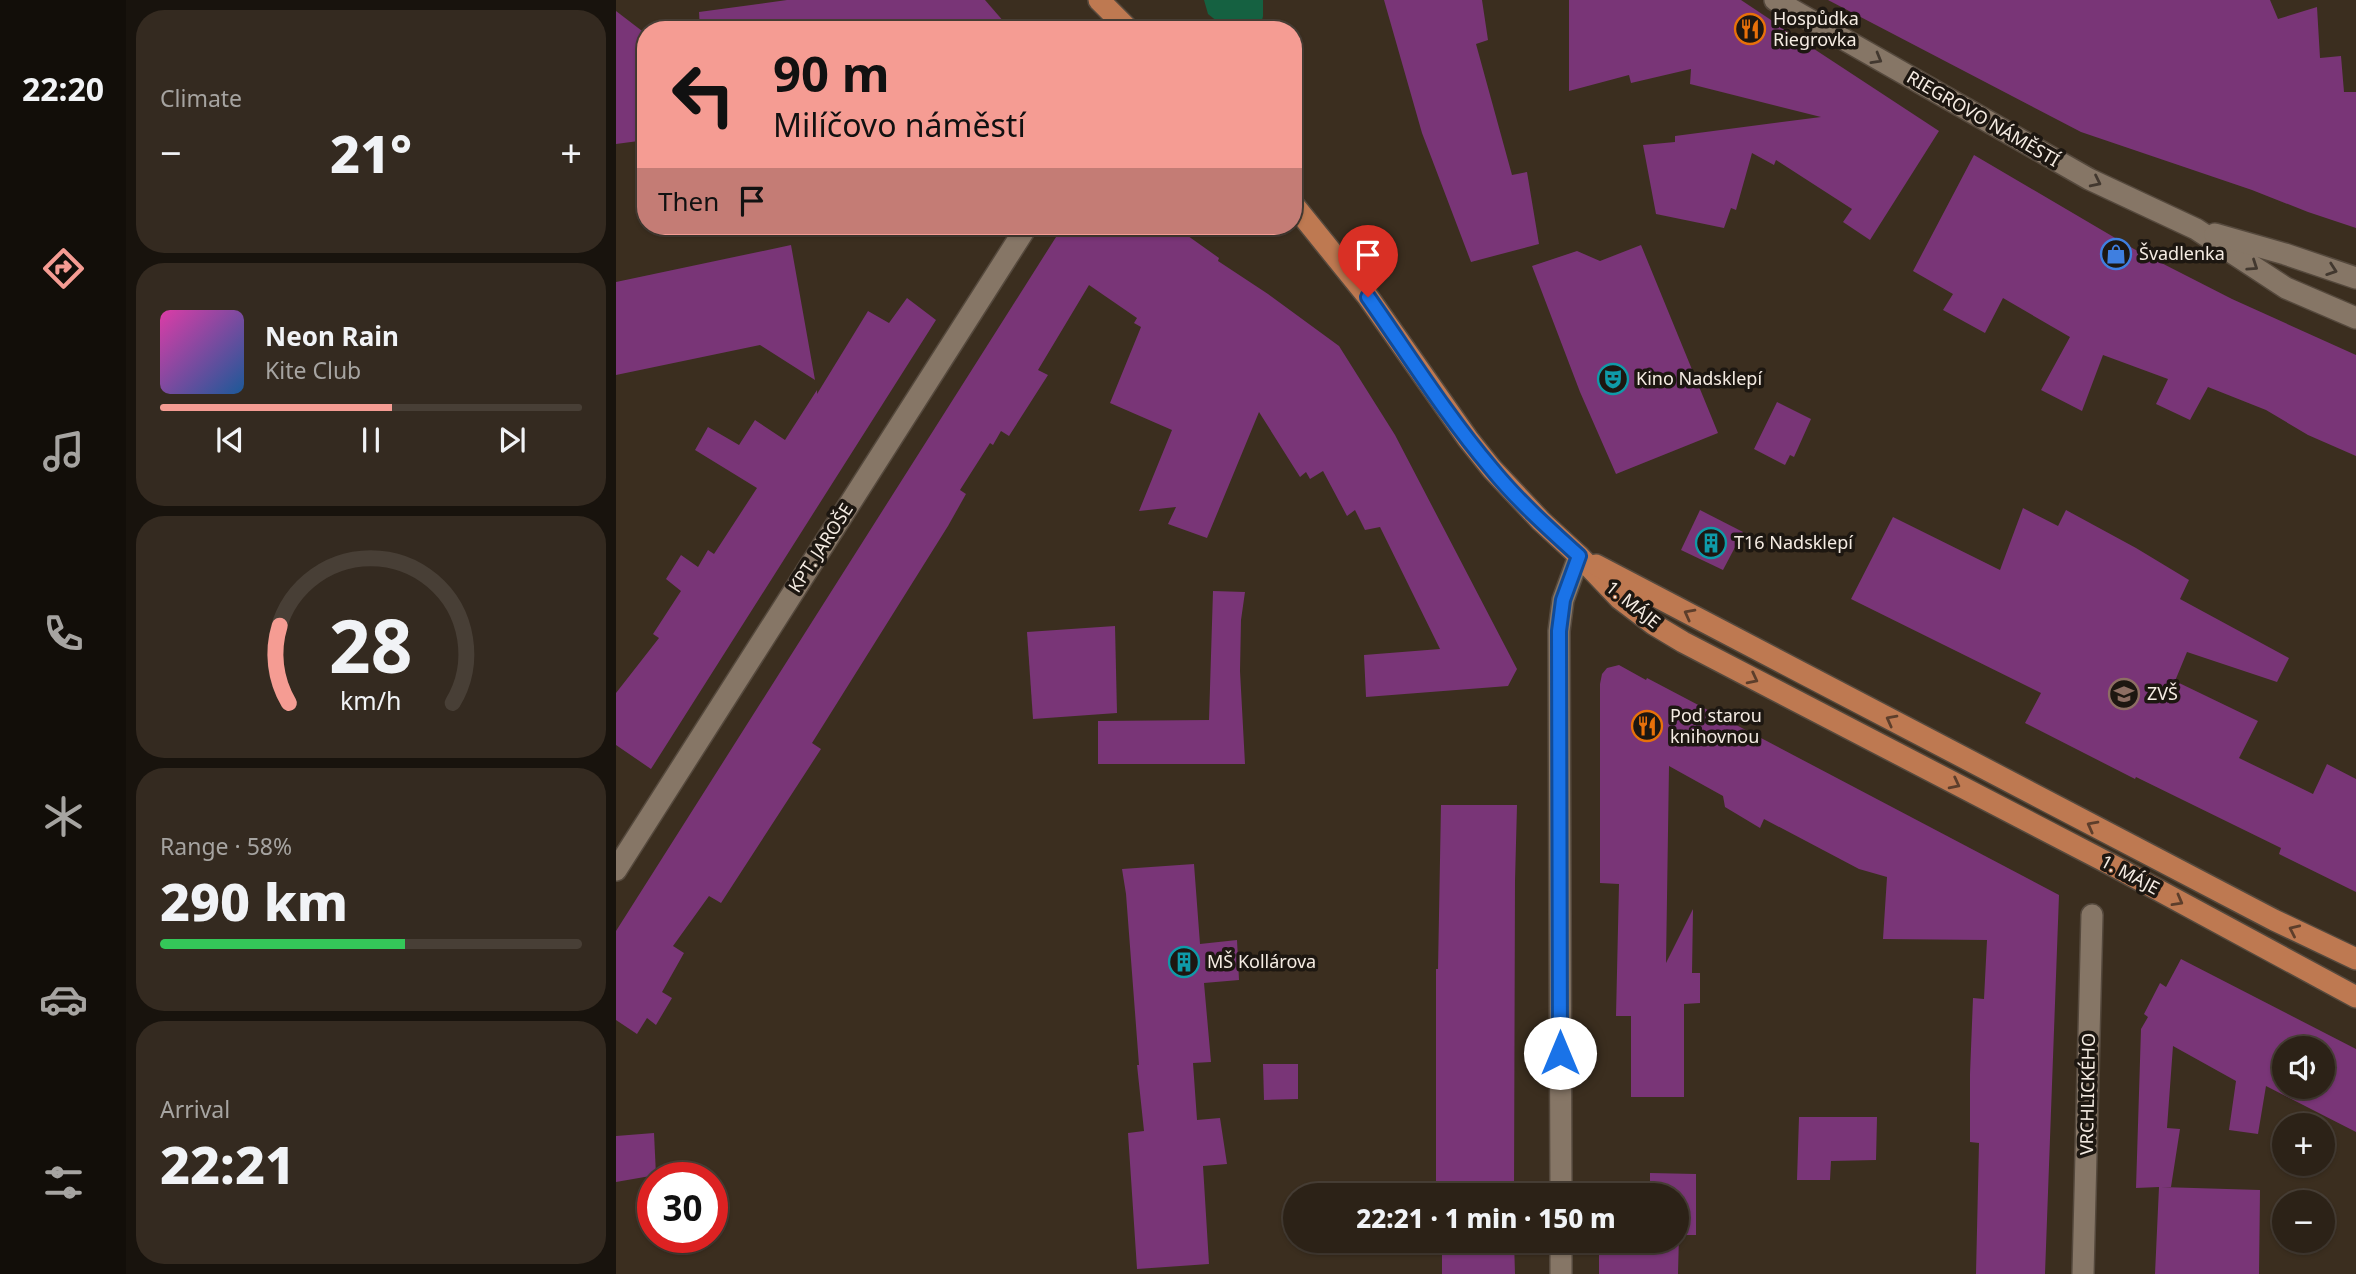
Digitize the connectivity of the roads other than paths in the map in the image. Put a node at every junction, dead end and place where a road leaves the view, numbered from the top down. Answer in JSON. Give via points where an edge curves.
{"nodes":[{"id":1,"x":1100,"y":0,"type":"edge"},
{"id":2,"x":1775,"y":0,"type":"edge"},
{"id":3,"x":1120,"y":21,"type":"edge"},
{"id":4,"x":1302,"y":215,"type":"edge"},
{"id":5,"x":2196,"y":229,"type":"junction"},
{"id":6,"x":1021,"y":235,"type":"edge"},
{"id":7,"x":2356,"y":278,"type":"edge"},
{"id":8,"x":2356,"y":318,"type":"edge"},
{"id":9,"x":1579,"y":556,"type":"junction"},
{"id":10,"x":616,"y":870,"type":"edge"},
{"id":11,"x":2092,"y":915,"type":"dead end"},
{"id":12,"x":2356,"y":959,"type":"edge"},
{"id":13,"x":2356,"y":996,"type":"edge"},
{"id":14,"x":1561,"y":1183,"type":"edge"},
{"id":15,"x":1561,"y":1253,"type":"edge"},
{"id":16,"x":1561,"y":1274,"type":"edge"},
{"id":17,"x":2083,"y":1274,"type":"edge"}],
"edges":[{"from":1,"to":3,"type":"main road"},
{"from":2,"to":5,"type":"street","name":"RIEGROVO NÁMĚSTÍ","one_way":true,"via":[[2089,179]]},
{"from":4,"to":9,"type":"main road","via":[[1368,297],[1492,469]]},
{"from":5,"to":7,"type":"street","name":"RIEGROVO NÁMĚSTÍ","one_way":true},
{"from":5,"to":8,"type":"street","name":"RIEGROVO NÁMĚSTÍ","one_way":true,"via":[[2286,288]]},
{"from":6,"to":10,"type":"street","name":"KPT. JAROŠE"},
{"from":12,"to":9,"type":"main road","name":"1. MÁJE","one_way":true},
{"from":9,"to":13,"type":"main road","name":"1. MÁJE","one_way":true,"via":[[1620,599],[1682,642]]},
{"from":9,"to":14,"type":"street","via":[[1563,600],[1559,631]]},
{"from":11,"to":17,"type":"street","name":"VRCHLICKÉHO"},
{"from":15,"to":16,"type":"street"}]}
